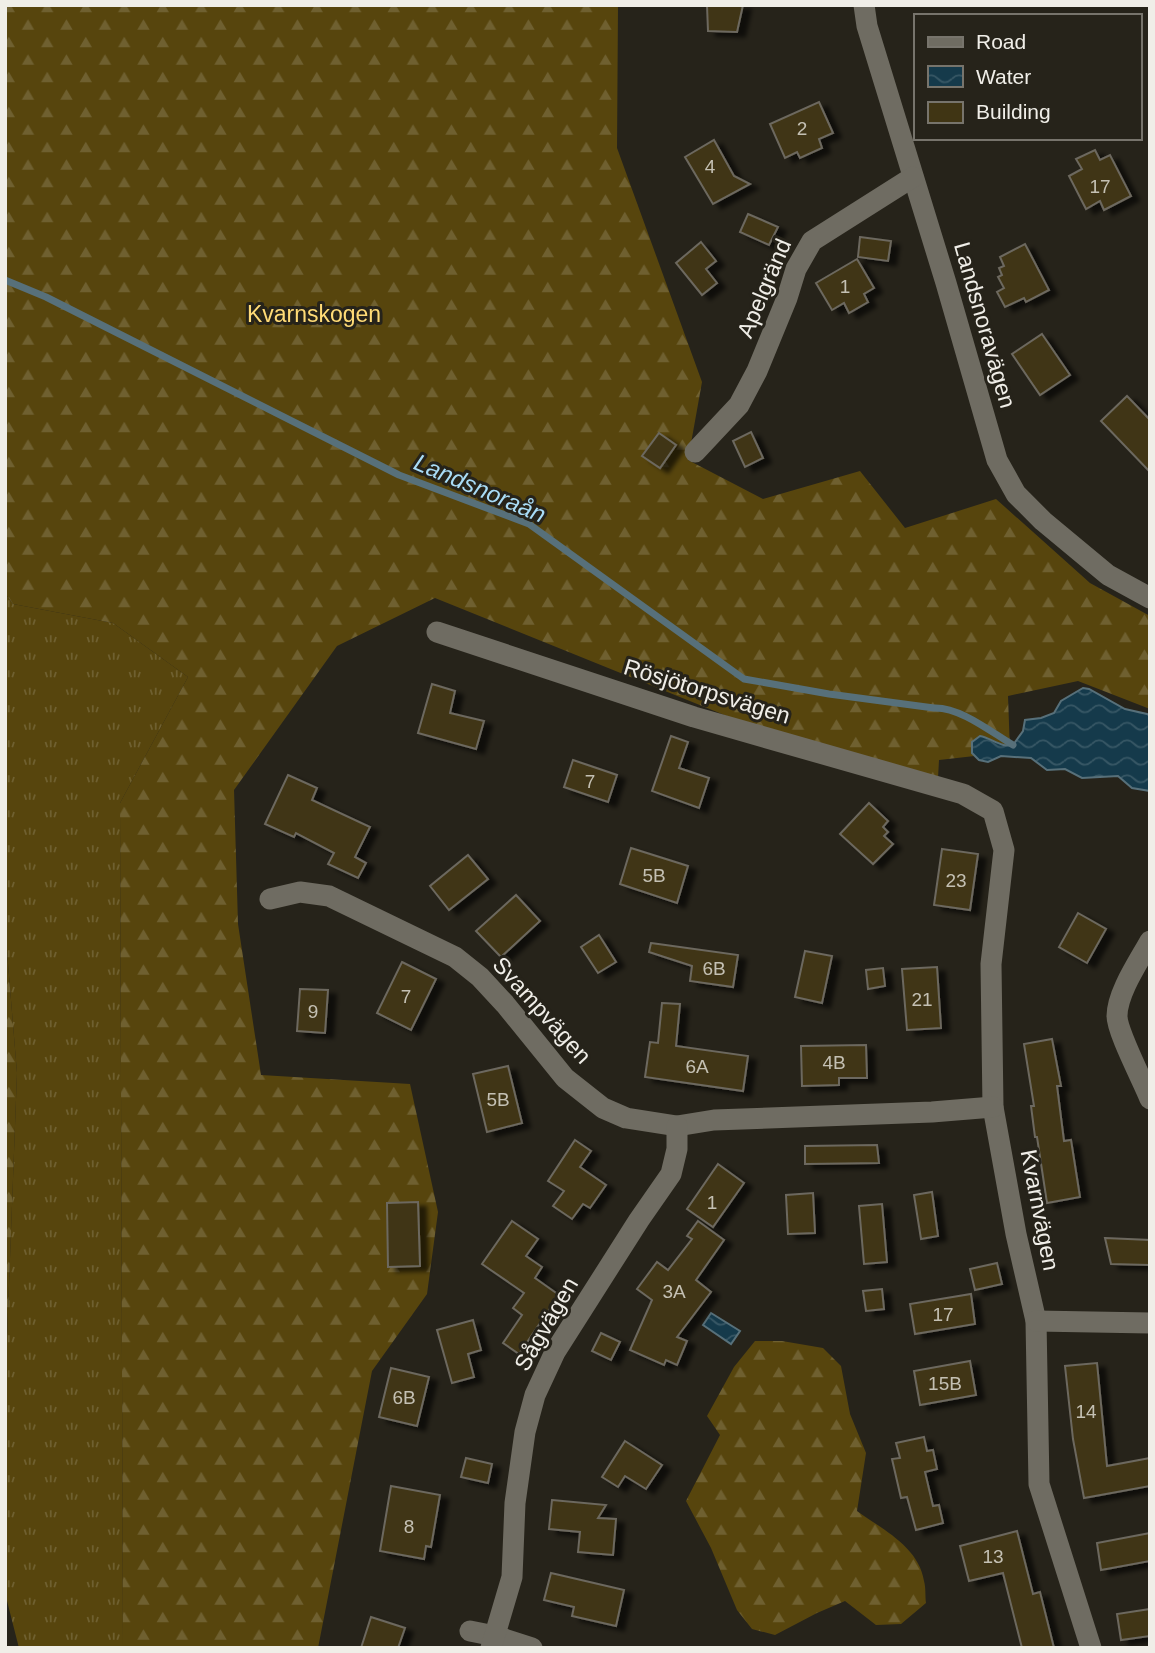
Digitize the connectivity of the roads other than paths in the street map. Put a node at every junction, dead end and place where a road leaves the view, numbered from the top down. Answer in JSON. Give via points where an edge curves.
{"nodes":[{"id":1,"x":864,"y":5,"type":"edge"},
{"id":2,"x":913,"y":177,"type":"junction"},
{"id":3,"x":695,"y":452,"type":"dead end"},
{"id":4,"x":1150,"y":598,"type":"edge"},
{"id":5,"x":437,"y":632,"type":"dead end"},
{"id":6,"x":962,"y":794,"type":"joint"},
{"id":7,"x":270,"y":899,"type":"dead end"},
{"id":8,"x":1150,"y":941,"type":"edge"},
{"id":9,"x":1150,"y":1099,"type":"edge"},
{"id":10,"x":993,"y":1107,"type":"junction"},
{"id":11,"x":677,"y":1126,"type":"junction"},
{"id":12,"x":1036,"y":1321,"type":"junction"},
{"id":13,"x":1150,"y":1323,"type":"edge"},
{"id":14,"x":470,"y":1631,"type":"dead end"},
{"id":15,"x":493,"y":1642,"type":"edge"},
{"id":16,"x":532,"y":1648,"type":"edge"},
{"id":17,"x":1091,"y":1648,"type":"edge"}],
"edges":[{"from":1,"to":2,"type":"street","name":"Landsnoravägen"},
{"from":2,"to":3,"type":"street","name":"Apelgränd","via":[[812,241],[739,405]]},
{"from":2,"to":4,"type":"street","name":"Landsnoravägen","via":[[998,460],[1016,494],[1108,575]]},
{"from":5,"to":6,"type":"street","name":"Rösjötorpsvägen","via":[[705,720]]},
{"from":6,"to":10,"type":"street","name":"Kvarnvägen","via":[[993,811],[1004,850],[991,964]]},
{"from":7,"to":11,"type":"street","name":"Svampvägen","via":[[300,892],[330,896],[455,957],[505,1004],[565,1078],[603,1108],[626,1118]]},
{"from":8,"to":9,"type":"street","via":[[1121,996],[1117,1018]]},
{"from":10,"to":11,"type":"street","name":"Svampvägen","via":[[715,1120]]},
{"from":10,"to":12,"type":"street","name":"Kvarnvägen"},
{"from":11,"to":15,"type":"street","name":"Sågvägen","via":[[671,1174],[555,1352],[536,1395],[525,1432],[515,1503],[512,1577]]},
{"from":12,"to":13,"type":"street"},
{"from":12,"to":17,"type":"street","name":"Kvarnvägen","via":[[1039,1484]]},
{"from":14,"to":15,"type":"street"},
{"from":15,"to":16,"type":"street"}]}
